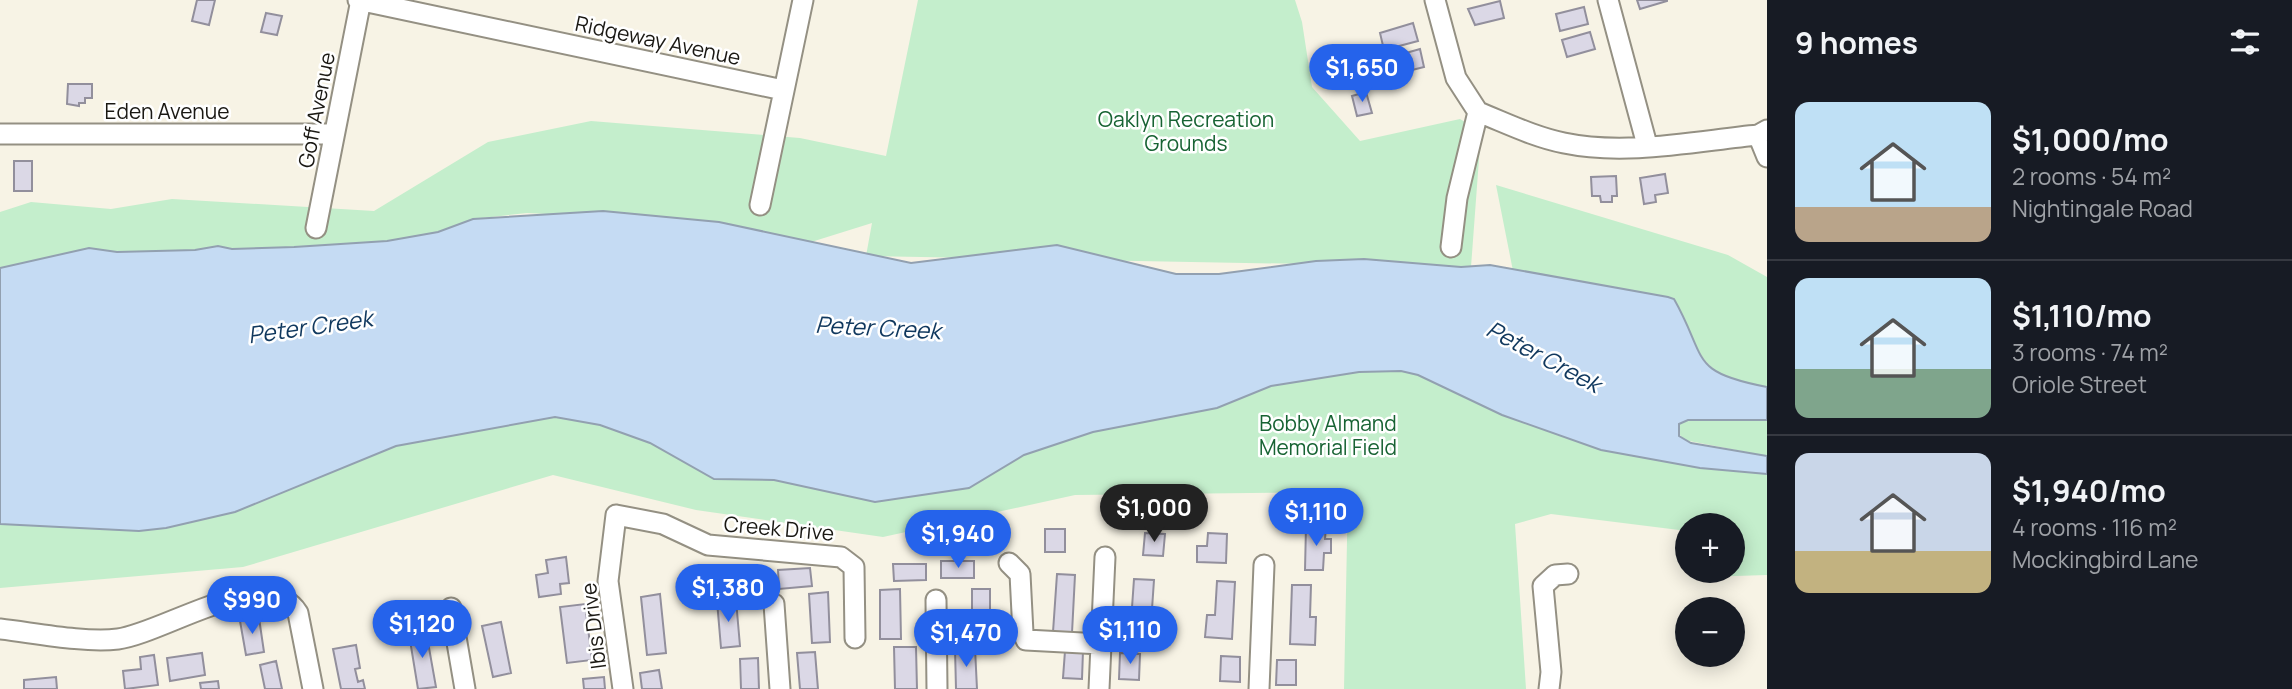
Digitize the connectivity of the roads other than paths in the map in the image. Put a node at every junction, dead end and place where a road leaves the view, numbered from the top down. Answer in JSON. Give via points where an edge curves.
{"nodes":[{"id":1,"x":360,"y":0,"type":"edge"},
{"id":2,"x":803,"y":0,"type":"edge"},
{"id":3,"x":1435,"y":0,"type":"edge"},
{"id":4,"x":1608,"y":0,"type":"edge"},
{"id":5,"x":783,"y":90,"type":"junction"},
{"id":6,"x":1478,"y":112,"type":"junction"},
{"id":7,"x":1762,"y":132,"type":"edge"},
{"id":8,"x":0,"y":134,"type":"edge"},
{"id":9,"x":334,"y":134,"type":"junction"},
{"id":10,"x":1647,"y":145,"type":"junction"},
{"id":11,"x":1767,"y":157,"type":"edge"},
{"id":12,"x":760,"y":205,"type":"dead end"},
{"id":13,"x":316,"y":228,"type":"dead end"},
{"id":14,"x":1451,"y":247,"type":"dead end"},
{"id":15,"x":617,"y":515,"type":"joint"},
{"id":16,"x":1105,"y":557,"type":"dead end"},
{"id":17,"x":1009,"y":563,"type":"dead end"},
{"id":18,"x":1264,"y":565,"type":"dead end"},
{"id":19,"x":1568,"y":574,"type":"dead end"},
{"id":20,"x":936,"y":600,"type":"dead end"},
{"id":21,"x":774,"y":604,"type":"dead end"},
{"id":22,"x":450,"y":608,"type":"dead end"},
{"id":23,"x":0,"y":629,"type":"edge"},
{"id":24,"x":855,"y":638,"type":"dead end"},
{"id":25,"x":1101,"y":644,"type":"junction"},
{"id":26,"x":313,"y":689,"type":"edge"},
{"id":27,"x":465,"y":689,"type":"edge"},
{"id":28,"x":623,"y":689,"type":"edge"},
{"id":29,"x":780,"y":689,"type":"edge"},
{"id":30,"x":937,"y":689,"type":"edge"},
{"id":31,"x":1099,"y":689,"type":"edge"},
{"id":32,"x":1259,"y":689,"type":"edge"},
{"id":33,"x":1549,"y":689,"type":"edge"}],
"edges":[{"from":1,"to":5,"type":"street","name":"Ridgeway Avenue"},
{"from":1,"to":9,"type":"street","name":"Goff Avenue"},
{"from":2,"to":5,"type":"street"},
{"from":3,"to":6,"type":"street","via":[[1456,78]]},
{"from":4,"to":10,"type":"street"},
{"from":5,"to":12,"type":"street"},
{"from":6,"to":10,"type":"street","via":[[1565,143]]},
{"from":6,"to":14,"type":"street","via":[[1457,198]]},
{"from":7,"to":10,"type":"street"},
{"from":7,"to":11,"type":"street"},
{"from":8,"to":9,"type":"street","name":"Eden Avenue"},
{"from":9,"to":13,"type":"street","name":"Goff Avenue"},
{"from":15,"to":24,"type":"street","name":"Creek Drive","via":[[663,524],[708,545],[834,555],[849,561],[854,568]]},
{"from":15,"to":28,"type":"street","name":"Ibis Drive","via":[[608,581]]},
{"from":16,"to":25,"type":"street"},
{"from":17,"to":25,"type":"street","via":[[1020,574],[1026,640]]},
{"from":18,"to":32,"type":"street"},
{"from":19,"to":33,"type":"street","via":[[1555,575],[1543,586]]},
{"from":20,"to":30,"type":"street"},
{"from":21,"to":29,"type":"street"},
{"from":22,"to":27,"type":"street"},
{"from":23,"to":26,"type":"street","via":[[115,639],[240,597],[269,593],[292,603],[298,613]]},
{"from":25,"to":31,"type":"street"}]}
